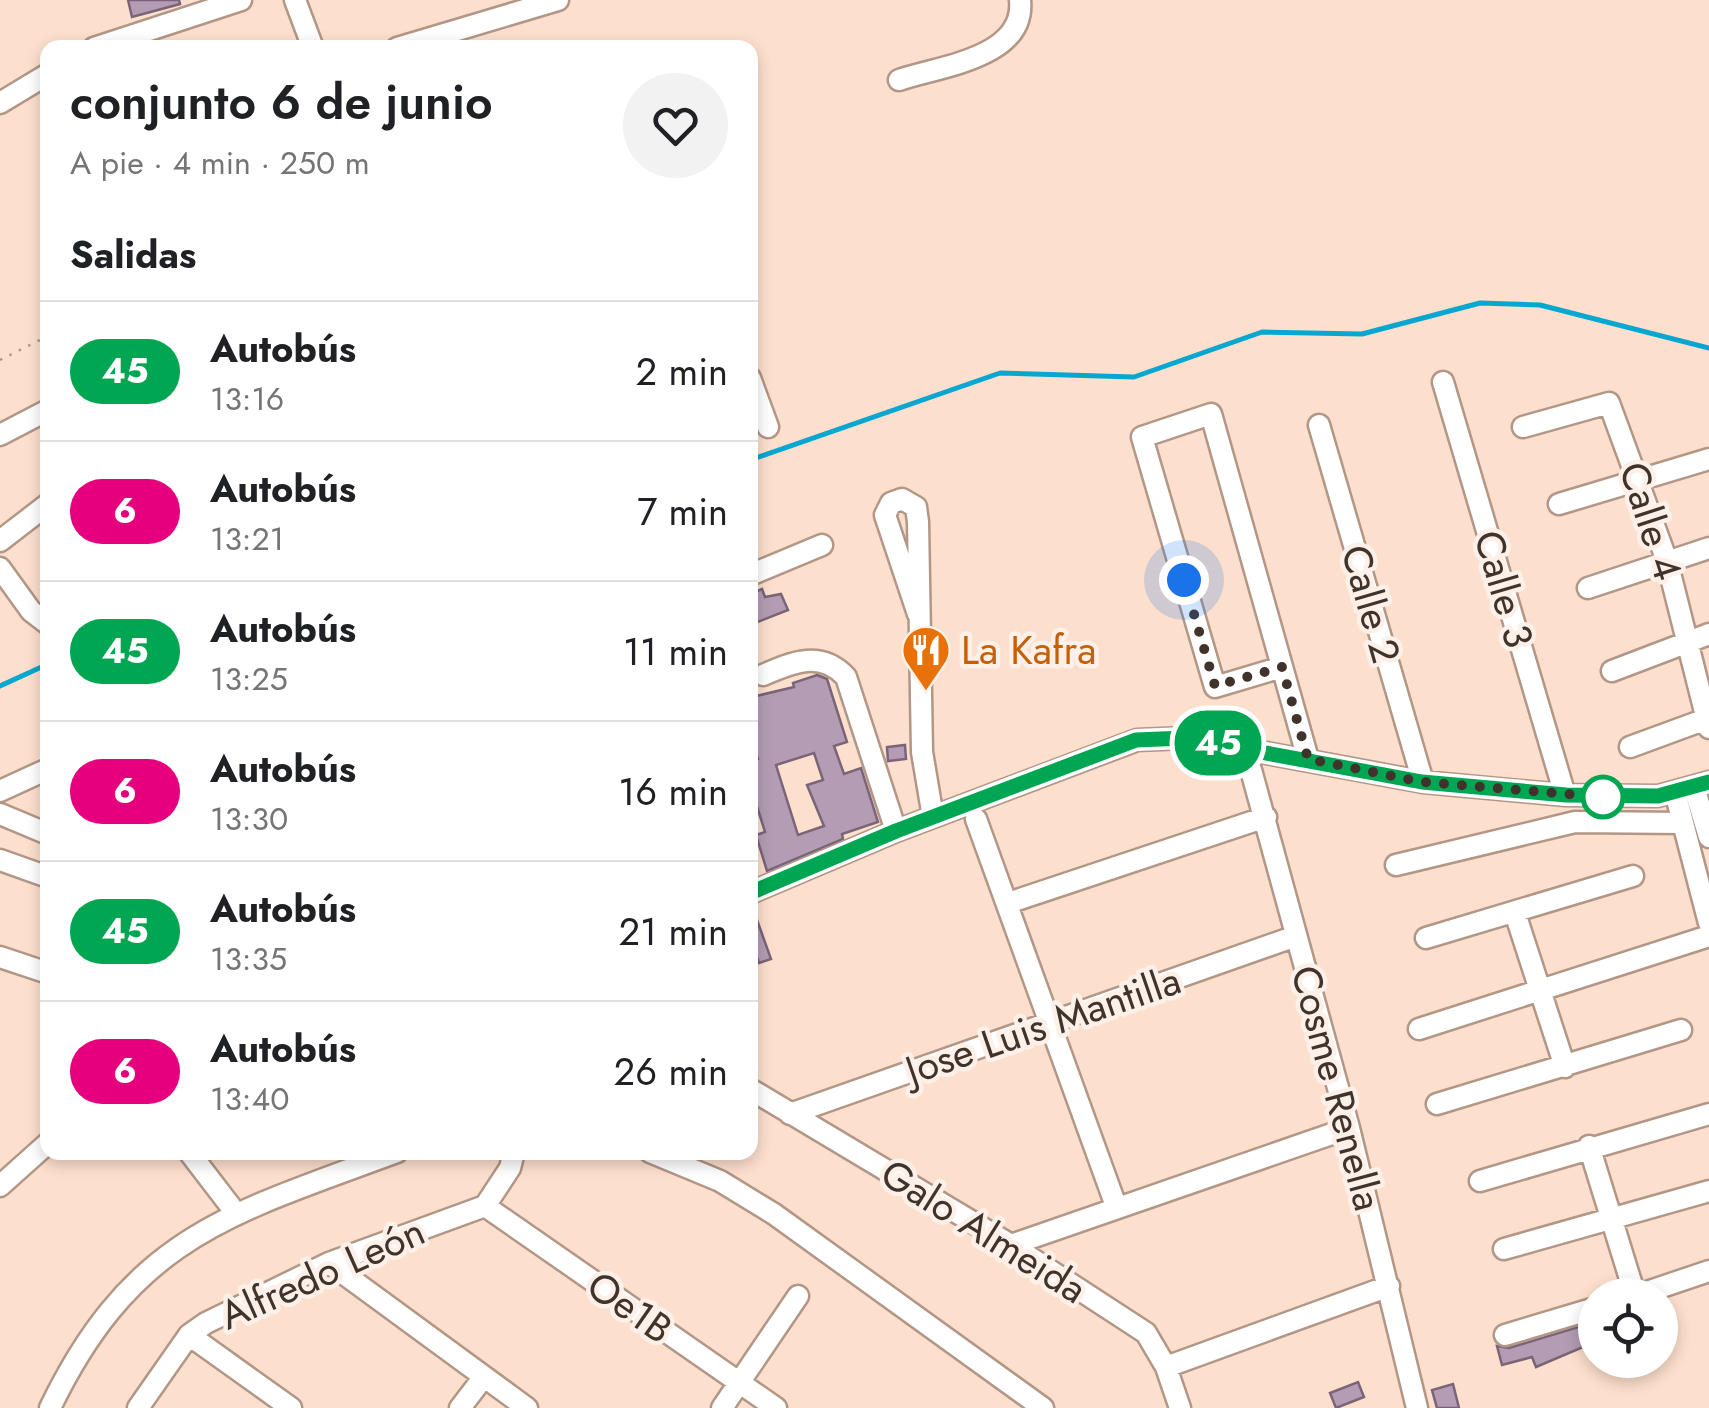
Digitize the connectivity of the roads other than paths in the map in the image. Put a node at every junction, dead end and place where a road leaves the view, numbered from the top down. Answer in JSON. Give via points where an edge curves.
{"nodes":[{"id":1,"x":240,"y":0,"type":"edge"},
{"id":2,"x":295,"y":0,"type":"edge"},
{"id":3,"x":558,"y":0,"type":"edge"},
{"id":4,"x":1020,"y":0,"type":"edge"},
{"id":5,"x":111,"y":40,"type":"edge"},
{"id":6,"x":310,"y":40,"type":"edge"},
{"id":7,"x":423,"y":40,"type":"edge"},
{"id":8,"x":40,"y":79,"type":"edge"},
{"id":9,"x":899,"y":80,"type":"dead end"},
{"id":10,"x":0,"y":103,"type":"edge"},
{"id":11,"x":1443,"y":382,"type":"dead end"},
{"id":12,"x":758,"y":400,"type":"edge"},
{"id":13,"x":40,"y":414,"type":"edge"},
{"id":14,"x":1318,"y":425,"type":"dead end"},
{"id":15,"x":768,"y":427,"type":"dead end"},
{"id":16,"x":1522,"y":427,"type":"dead end"},
{"id":17,"x":0,"y":435,"type":"edge"},
{"id":18,"x":1709,"y":460,"type":"edge"},
{"id":19,"x":1640,"y":480,"type":"junction"},
{"id":20,"x":1558,"y":504,"type":"dead end"},
{"id":21,"x":40,"y":510,"type":"edge"},
{"id":22,"x":0,"y":541,"type":"edge"},
{"id":23,"x":822,"y":545,"type":"dead end"},
{"id":24,"x":1709,"y":548,"type":"edge"},
{"id":25,"x":1667,"y":561,"type":"junction"},
{"id":26,"x":0,"y":568,"type":"edge"},
{"id":27,"x":758,"y":573,"type":"edge"},
{"id":28,"x":1588,"y":588,"type":"dead end"},
{"id":29,"x":918,"y":614,"type":"junction"},
{"id":30,"x":40,"y":618,"type":"edge"},
{"id":31,"x":1709,"y":634,"type":"edge"},
{"id":32,"x":1686,"y":641,"type":"junction"},
{"id":33,"x":1282,"y":667,"type":"junction"},
{"id":34,"x":1612,"y":672,"type":"dead end"},
{"id":35,"x":763,"y":675,"type":"dead end"},
{"id":36,"x":1708,"y":721,"type":"edge"},
{"id":37,"x":1630,"y":747,"type":"dead end"},
{"id":38,"x":1308,"y":759,"type":"junction"},
{"id":39,"x":1252,"y":770,"type":"dead end"},
{"id":40,"x":40,"y":774,"type":"edge"},
{"id":41,"x":1422,"y":782,"type":"junction"},
{"id":42,"x":1693,"y":787,"type":"edge"},
{"id":43,"x":0,"y":791,"type":"edge"},
{"id":44,"x":1566,"y":795,"type":"junction"},
{"id":45,"x":0,"y":814,"type":"edge"},
{"id":46,"x":933,"y":817,"type":"junction"},
{"id":47,"x":1266,"y":817,"type":"junction"},
{"id":48,"x":976,"y":819,"type":"dead end"},
{"id":49,"x":1684,"y":823,"type":"junction"},
{"id":50,"x":40,"y":831,"type":"edge"},
{"id":51,"x":896,"y":831,"type":"junction"},
{"id":52,"x":1709,"y":837,"type":"edge"},
{"id":53,"x":0,"y":860,"type":"edge"},
{"id":54,"x":1396,"y":865,"type":"dead end"},
{"id":55,"x":40,"y":875,"type":"edge"},
{"id":56,"x":1632,"y":876,"type":"dead end"},
{"id":57,"x":758,"y":890,"type":"edge"},
{"id":58,"x":1008,"y":903,"type":"junction"},
{"id":59,"x":1515,"y":913,"type":"junction"},
{"id":60,"x":1709,"y":923,"type":"edge"},
{"id":61,"x":1296,"y":936,"type":"junction"},
{"id":62,"x":1709,"y":936,"type":"edge"},
{"id":63,"x":1426,"y":938,"type":"dead end"},
{"id":64,"x":0,"y":957,"type":"edge"},
{"id":65,"x":40,"y":971,"type":"edge"},
{"id":66,"x":1540,"y":990,"type":"junction"},
{"id":67,"x":1048,"y":1023,"type":"junction"},
{"id":68,"x":1419,"y":1029,"type":"dead end"},
{"id":69,"x":1681,"y":1030,"type":"dead end"},
{"id":70,"x":1565,"y":1067,"type":"junction"},
{"id":71,"x":758,"y":1093,"type":"edge"},
{"id":72,"x":1436,"y":1104,"type":"dead end"},
{"id":73,"x":790,"y":1114,"type":"junction"},
{"id":74,"x":1709,"y":1114,"type":"edge"},
{"id":75,"x":1350,"y":1128,"type":"junction"},
{"id":76,"x":1590,"y":1146,"type":"junction"},
{"id":77,"x":40,"y":1151,"type":"edge"},
{"id":78,"x":195,"y":1160,"type":"edge"},
{"id":79,"x":375,"y":1160,"type":"edge"},
{"id":80,"x":512,"y":1160,"type":"edge"},
{"id":81,"x":669,"y":1160,"type":"edge"},
{"id":82,"x":1480,"y":1181,"type":"dead end"},
{"id":83,"x":0,"y":1186,"type":"edge"},
{"id":84,"x":1709,"y":1191,"type":"edge"},
{"id":85,"x":484,"y":1206,"type":"junction"},
{"id":86,"x":1116,"y":1206,"type":"junction"},
{"id":87,"x":234,"y":1212,"type":"junction"},
{"id":88,"x":1612,"y":1217,"type":"junction"},
{"id":89,"x":1011,"y":1245,"type":"junction"},
{"id":90,"x":1504,"y":1249,"type":"dead end"},
{"id":91,"x":329,"y":1263,"type":"junction"},
{"id":92,"x":1709,"y":1272,"type":"edge"},
{"id":93,"x":1631,"y":1278,"type":"edge"},
{"id":94,"x":1678,"y":1282,"type":"edge"},
{"id":95,"x":1390,"y":1286,"type":"junction"},
{"id":96,"x":798,"y":1296,"type":"dead end"},
{"id":97,"x":1578,"y":1313,"type":"edge"},
{"id":98,"x":189,"y":1335,"type":"junction"},
{"id":99,"x":1506,"y":1335,"type":"dead end"},
{"id":100,"x":1166,"y":1367,"type":"junction"},
{"id":101,"x":483,"y":1378,"type":"junction"},
{"id":102,"x":739,"y":1383,"type":"junction"},
{"id":103,"x":50,"y":1408,"type":"edge"},
{"id":104,"x":138,"y":1408,"type":"edge"},
{"id":105,"x":290,"y":1408,"type":"edge"},
{"id":106,"x":460,"y":1408,"type":"edge"},
{"id":107,"x":528,"y":1408,"type":"edge"},
{"id":108,"x":722,"y":1408,"type":"edge"},
{"id":109,"x":776,"y":1408,"type":"edge"},
{"id":110,"x":1043,"y":1408,"type":"edge"},
{"id":111,"x":1180,"y":1408,"type":"edge"},
{"id":112,"x":1417,"y":1408,"type":"edge"}],
"edges":[{"from":1,"to":5,"type":"street","via":[[169,12]]},
{"from":2,"to":6,"type":"street"},
{"from":3,"to":7,"type":"street"},
{"from":4,"to":9,"type":"street","via":[[1017,26],[1006,42]]},
{"from":8,"to":10,"type":"street"},
{"from":11,"to":44,"type":"street","name":"Calle 3"},
{"from":12,"to":15,"type":"street"},
{"from":13,"to":17,"type":"street"},
{"from":14,"to":41,"type":"street","name":"Calle 2"},
{"from":16,"to":19,"type":"street","name":"Calle 4","via":[[1608,402]]},
{"from":18,"to":19,"type":"street"},
{"from":19,"to":20,"type":"street"},
{"from":19,"to":25,"type":"street","name":"Calle 4"},
{"from":21,"to":22,"type":"street"},
{"from":23,"to":27,"type":"street"},
{"from":24,"to":25,"type":"street"},
{"from":25,"to":28,"type":"street"},
{"from":25,"to":32,"type":"street","name":"Calle 4"},
{"from":26,"to":30,"type":"street"},
{"from":29,"to":29,"type":"street","via":[[916,507],[896,500],[886,520]]},
{"from":29,"to":46,"type":"street","via":[[922,752]]},
{"from":31,"to":32,"type":"street"},
{"from":32,"to":34,"type":"street"},
{"from":32,"to":36,"type":"street","name":"Calle 4"},
{"from":33,"to":33,"type":"street","via":[[1211,414],[1142,438],[1215,686]]},
{"from":33,"to":38,"type":"street"},
{"from":35,"to":51,"type":"street","via":[[812,660],[832,662],[846,676]]},
{"from":36,"to":37,"type":"street"},
{"from":38,"to":41,"type":"street"},
{"from":38,"to":46,"type":"street","via":[[1185,738],[1136,740]]},
{"from":39,"to":47,"type":"street","name":"Cosme Renella"},
{"from":40,"to":43,"type":"street"},
{"from":41,"to":44,"type":"street"},
{"from":42,"to":44,"type":"street","via":[[1658,796]]},
{"from":42,"to":49,"type":"street"},
{"from":42,"to":52,"type":"street"},
{"from":45,"to":50,"type":"street"},
{"from":46,"to":51,"type":"street"},
{"from":47,"to":58,"type":"street"},
{"from":47,"to":61,"type":"street","name":"Cosme Renella"},
{"from":48,"to":58,"type":"street"},
{"from":49,"to":54,"type":"street","via":[[1575,822]]},
{"from":49,"to":60,"type":"street"},
{"from":51,"to":57,"type":"street"},
{"from":53,"to":55,"type":"street"},
{"from":56,"to":59,"type":"street"},
{"from":58,"to":67,"type":"street"},
{"from":59,"to":63,"type":"street"},
{"from":59,"to":66,"type":"street"},
{"from":61,"to":67,"type":"street","name":"Jose Luis Mantilla"},
{"from":61,"to":75,"type":"street","name":"Cosme Renella"},
{"from":62,"to":66,"type":"street"},
{"from":64,"to":65,"type":"street"},
{"from":66,"to":68,"type":"street"},
{"from":66,"to":70,"type":"street"},
{"from":67,"to":73,"type":"street","name":"Jose Luis Mantilla"},
{"from":67,"to":86,"type":"street"},
{"from":69,"to":70,"type":"street"},
{"from":70,"to":72,"type":"street"},
{"from":71,"to":73,"type":"street","name":"Galo Almeida"},
{"from":73,"to":89,"type":"street","name":"Galo Almeida"},
{"from":74,"to":76,"type":"street"},
{"from":75,"to":86,"type":"street"},
{"from":75,"to":95,"type":"street","name":"Cosme Renella"},
{"from":76,"to":82,"type":"street"},
{"from":76,"to":88,"type":"street"},
{"from":77,"to":83,"type":"street"},
{"from":78,"to":87,"type":"street"},
{"from":79,"to":87,"type":"street"},
{"from":80,"to":85,"type":"street"},
{"from":81,"to":110,"type":"street","via":[[774,1214]]},
{"from":84,"to":88,"type":"street"},
{"from":85,"to":91,"type":"street","name":"Alfredo León"},
{"from":85,"to":102,"type":"street","name":"Oe1B"},
{"from":86,"to":89,"type":"street"},
{"from":87,"to":103,"type":"street","via":[[165,1254],[104,1313]]},
{"from":88,"to":90,"type":"street"},
{"from":88,"to":93,"type":"street"},
{"from":89,"to":100,"type":"street","name":"Galo Almeida","via":[[1146,1333]]},
{"from":91,"to":98,"type":"street","name":"Alfredo León"},
{"from":91,"to":101,"type":"street"},
{"from":92,"to":94,"type":"street"},
{"from":95,"to":100,"type":"street"},
{"from":95,"to":112,"type":"street","name":"Cosme Renella"},
{"from":96,"to":102,"type":"street"},
{"from":97,"to":99,"type":"street"},
{"from":98,"to":104,"type":"street","name":"Alfredo León"},
{"from":98,"to":105,"type":"street"},
{"from":100,"to":111,"type":"street","name":"Galo Almeida"},
{"from":101,"to":106,"type":"street"},
{"from":101,"to":107,"type":"street"},
{"from":102,"to":108,"type":"street"},
{"from":102,"to":109,"type":"street","name":"Oe1B"}]}
